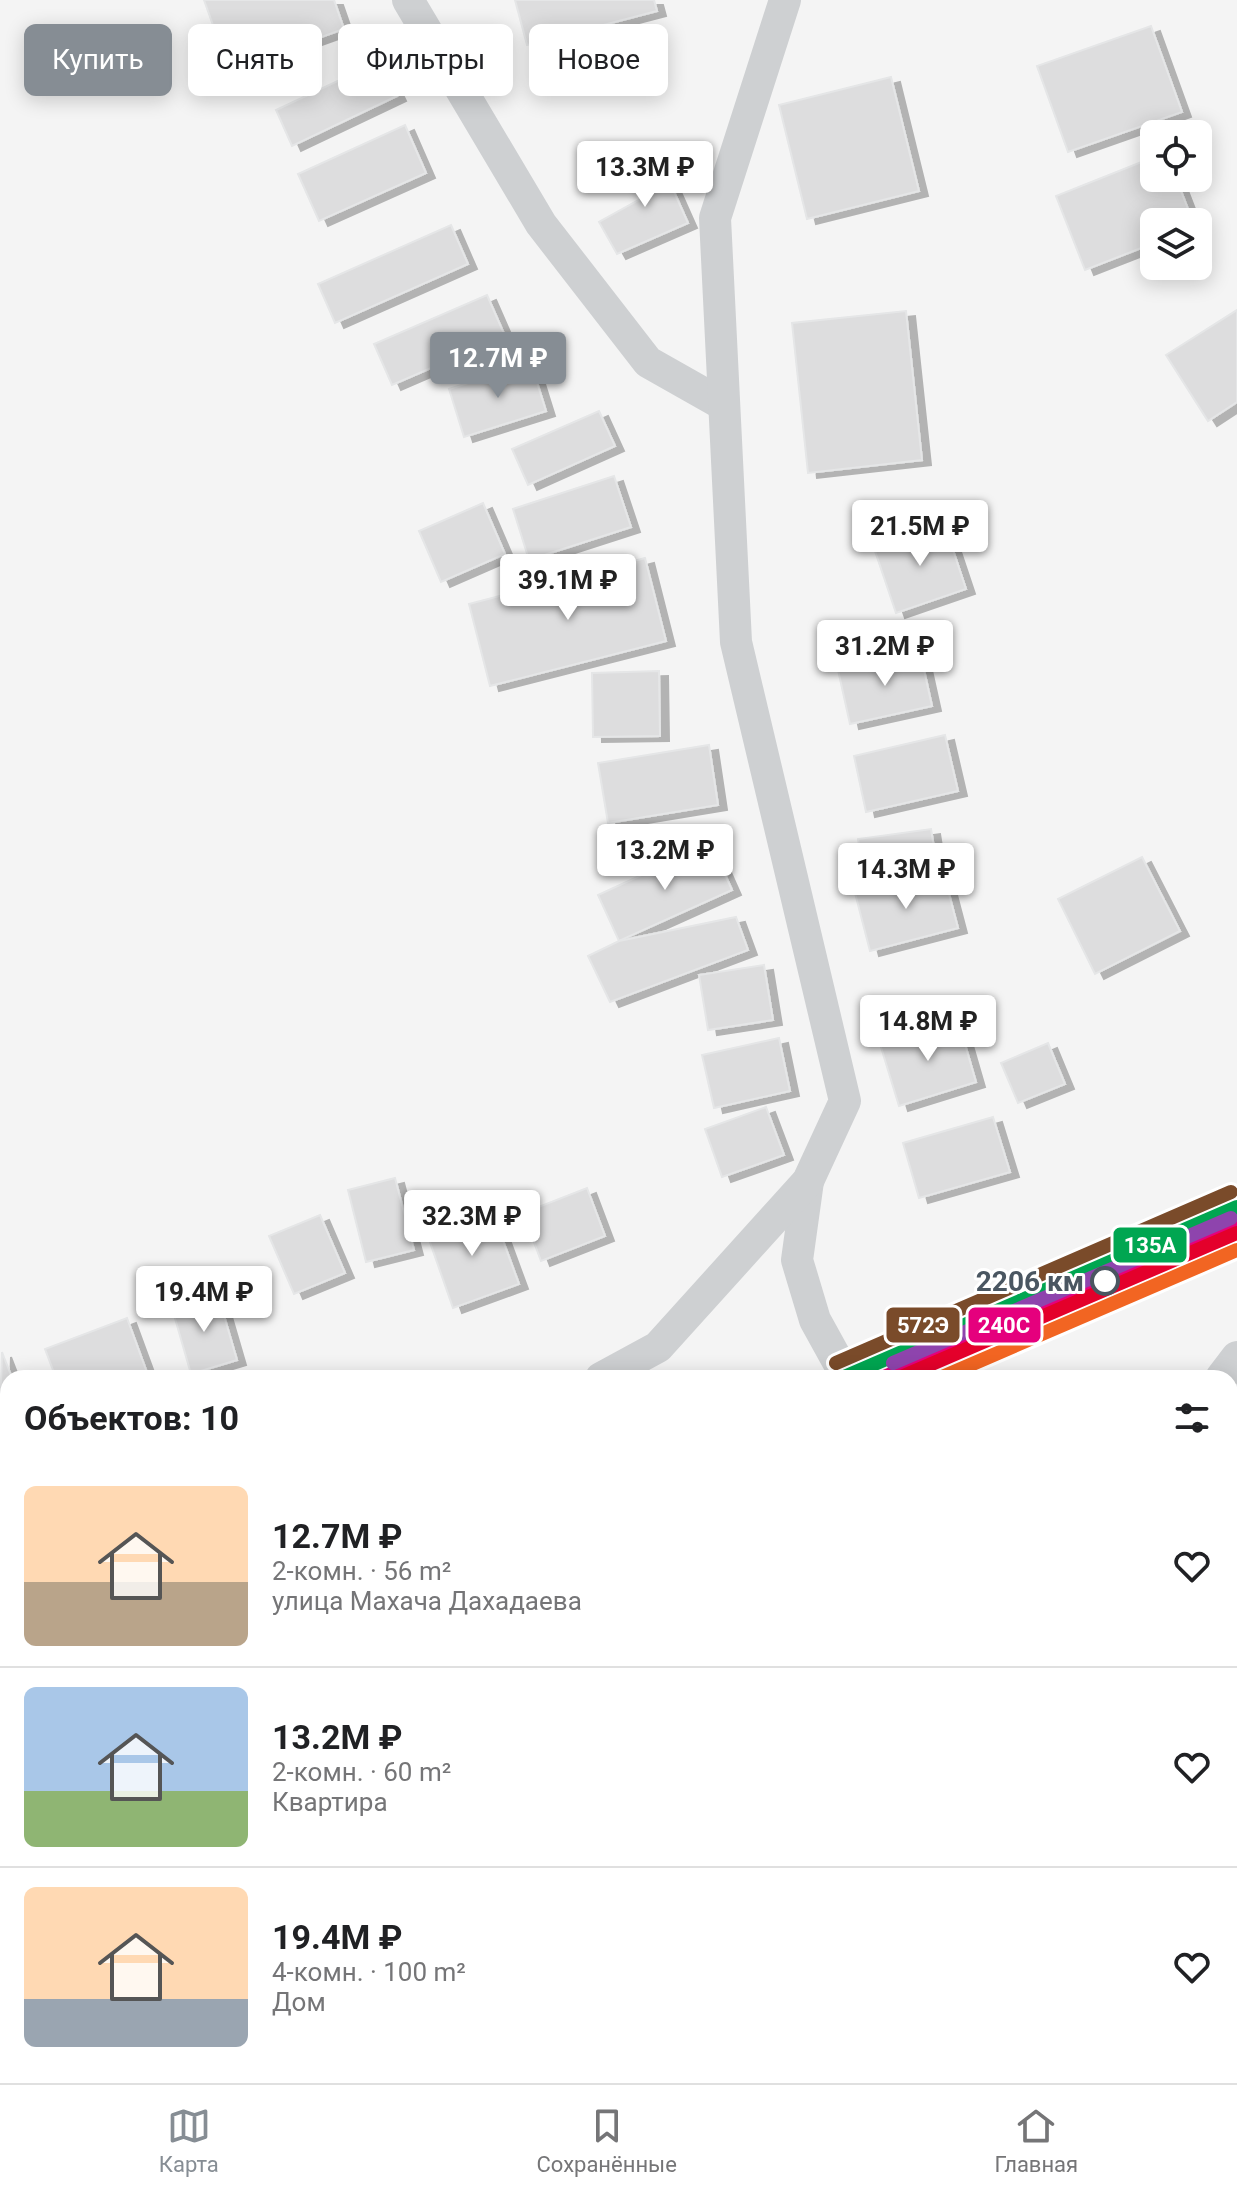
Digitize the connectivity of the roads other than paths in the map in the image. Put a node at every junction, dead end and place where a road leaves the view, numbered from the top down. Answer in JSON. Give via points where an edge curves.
{"nodes":[{"id":1,"x":408,"y":0,"type":"edge"},
{"id":2,"x":785,"y":0,"type":"edge"},
{"id":3,"x":724,"y":405,"type":"junction"},
{"id":4,"x":808,"y":1181,"type":"junction"},
{"id":5,"x":616,"y":1370,"type":"edge"},
{"id":6,"x":843,"y":1370,"type":"edge"}],
"edges":[{"from":1,"to":3,"type":"street","via":[[541,224],[648,362]]},
{"from":2,"to":3,"type":"street","via":[[715,218]]},
{"from":3,"to":4,"type":"street","via":[[736,642],[845,1101]]},
{"from":4,"to":5,"type":"street","via":[[658,1347]]},
{"from":4,"to":6,"type":"street","via":[[797,1260],[815,1320]]}]}
